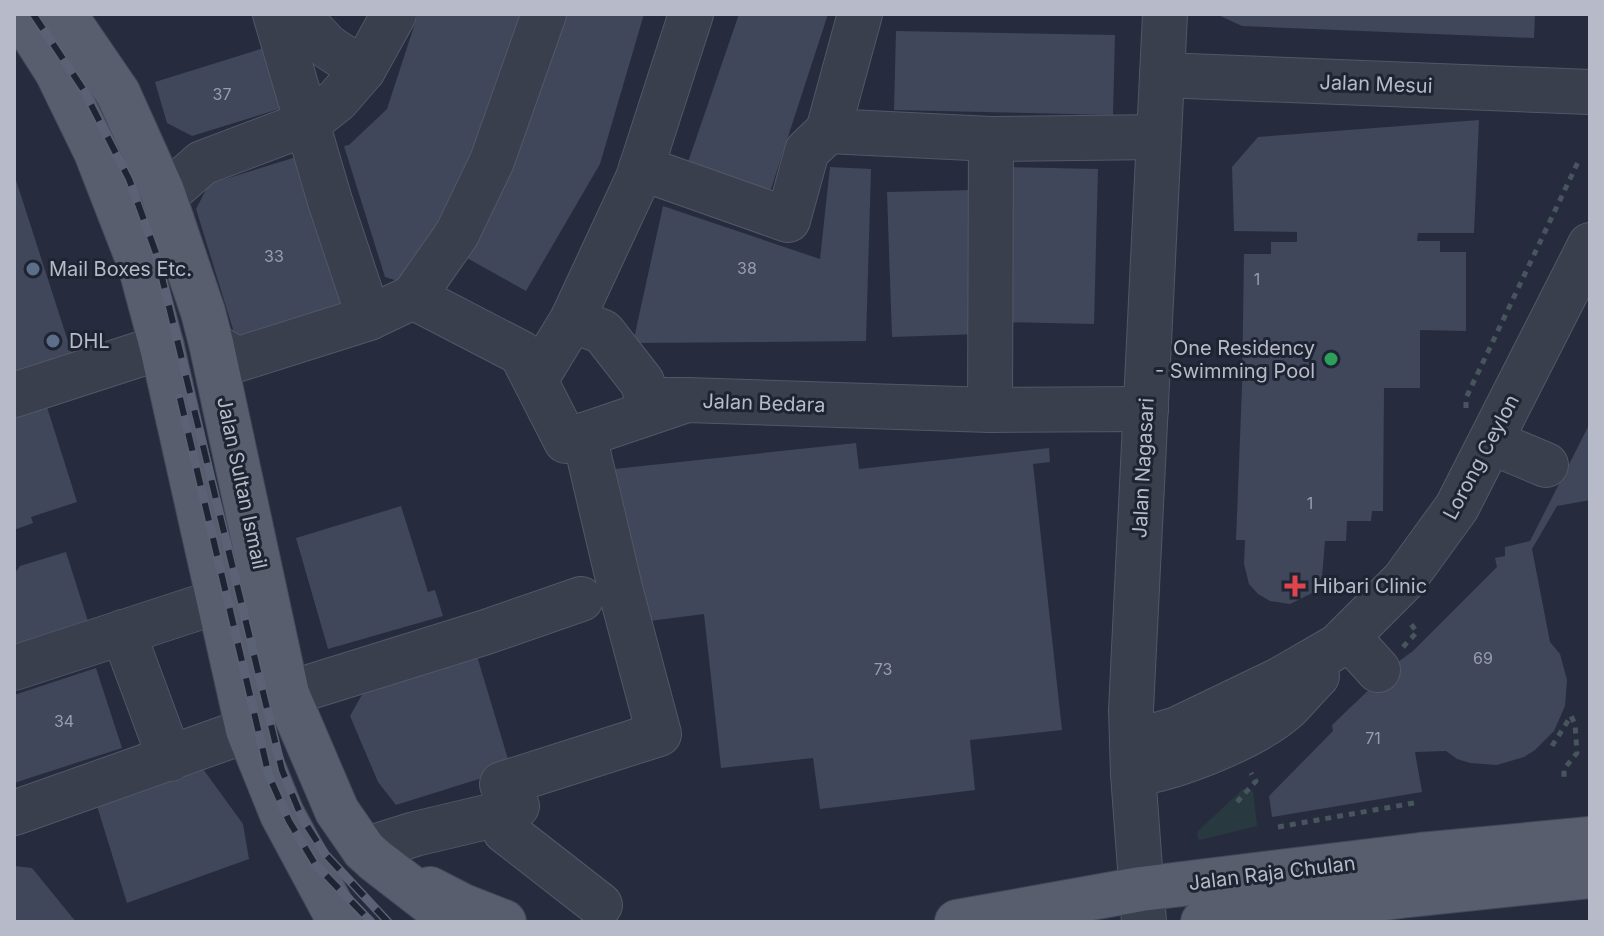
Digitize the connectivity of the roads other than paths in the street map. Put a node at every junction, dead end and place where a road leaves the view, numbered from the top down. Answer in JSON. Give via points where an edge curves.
{"nodes":[{"id":1,"x":20,"y":14,"type":"edge"},
{"id":2,"x":64,"y":14,"type":"edge"},
{"id":3,"x":394,"y":14,"type":"edge"},
{"id":4,"x":544,"y":14,"type":"edge"},
{"id":5,"x":691,"y":14,"type":"edge"},
{"id":6,"x":860,"y":14,"type":"edge"},
{"id":7,"x":1165,"y":14,"type":"edge"},
{"id":8,"x":291,"y":20,"type":"edge"},
{"id":9,"x":363,"y":70,"type":"junction"},
{"id":10,"x":1162,"y":75,"type":"junction"},
{"id":11,"x":1590,"y":92,"type":"edge"},
{"id":12,"x":308,"y":123,"type":"junction"},
{"id":13,"x":828,"y":131,"type":"junction"},
{"id":14,"x":1159,"y":137,"type":"junction"},
{"id":15,"x":991,"y":139,"type":"junction"},
{"id":16,"x":641,"y":168,"type":"junction"},
{"id":17,"x":164,"y":197,"type":"junction"},
{"id":18,"x":1590,"y":245,"type":"edge"},
{"id":19,"x":413,"y":297,"type":"junction"},
{"id":20,"x":369,"y":318,"type":"junction"},
{"id":21,"x":572,"y":320,"type":"junction"},
{"id":22,"x":210,"y":337,"type":"junction"},
{"id":23,"x":162,"y":347,"type":"junction"},
{"id":24,"x":536,"y":379,"type":"junction"},
{"id":25,"x":14,"y":395,"type":"edge"},
{"id":26,"x":687,"y":400,"type":"junction"},
{"id":27,"x":1146,"y":409,"type":"junction"},
{"id":28,"x":990,"y":410,"type":"junction"},
{"id":29,"x":1479,"y":432,"type":"junction"},
{"id":30,"x":584,"y":435,"type":"junction"},
{"id":31,"x":1546,"y":465,"type":"dead end"},
{"id":32,"x":581,"y":599,"type":"dead end"},
{"id":33,"x":219,"y":601,"type":"junction"},
{"id":34,"x":123,"y":632,"type":"junction"},
{"id":35,"x":1343,"y":642,"type":"junction"},
{"id":36,"x":1390,"y":663,"type":"road end"},
{"id":37,"x":14,"y":668,"type":"edge"},
{"id":38,"x":287,"y":694,"type":"junction"},
{"id":39,"x":248,"y":730,"type":"junction"},
{"id":40,"x":1126,"y":736,"type":"junction"},
{"id":41,"x":170,"y":759,"type":"junction"},
{"id":42,"x":14,"y":813,"type":"edge"},
{"id":43,"x":499,"y":814,"type":"junction"},
{"id":44,"x":1590,"y":839,"type":"edge"},
{"id":45,"x":369,"y":855,"type":"junction"},
{"id":46,"x":1590,"y":876,"type":"edge"},
{"id":47,"x":600,"y":905,"type":"dead end"},
{"id":48,"x":1143,"y":906,"type":"edge"},
{"id":49,"x":340,"y":922,"type":"edge"},
{"id":50,"x":455,"y":922,"type":"edge"},
{"id":51,"x":504,"y":922,"type":"edge"},
{"id":52,"x":957,"y":922,"type":"edge"},
{"id":53,"x":1203,"y":922,"type":"edge"}],
"edges":[{"from":1,"to":23,"type":"main road","via":[[57,72],[96,152],[140,265]]},
{"from":2,"to":17,"type":"main road","name":"Jalan Sultan Ismail","via":[[118,93]]},
{"from":3,"to":9,"type":"street"},
{"from":4,"to":19,"type":"street","via":[[492,161],[457,234]]},
{"from":5,"to":16,"type":"street"},
{"from":6,"to":13,"type":"street"},
{"from":7,"to":10,"type":"street","name":"Jalan Nagasari"},
{"from":8,"to":9,"type":"street"},
{"from":8,"to":12,"type":"street"},
{"from":9,"to":12,"type":"street"},
{"from":10,"to":11,"type":"street","name":"Jalan Mesui"},
{"from":10,"to":14,"type":"street","name":"Jalan Nagasari"},
{"from":12,"to":17,"type":"street","via":[[202,163]]},
{"from":12,"to":20,"type":"street"},
{"from":13,"to":15,"type":"street"},
{"from":13,"to":16,"type":"street","via":[[807,151],[788,220]]},
{"from":14,"to":15,"type":"street"},
{"from":14,"to":27,"type":"street","name":"Jalan Nagasari"},
{"from":15,"to":28,"type":"street"},
{"from":16,"to":21,"type":"street"},
{"from":17,"to":22,"type":"main road","name":"Jalan Sultan Ismail"},
{"from":18,"to":29,"type":"street","name":"Lorong Ceylon"},
{"from":19,"to":20,"type":"street"},
{"from":19,"to":24,"type":"street","via":[[521,353]]},
{"from":20,"to":22,"type":"street","via":[[236,360]]},
{"from":21,"to":24,"type":"street"},
{"from":21,"to":26,"type":"street","via":[[603,332],[642,382],[648,400]]},
{"from":22,"to":38,"type":"main road","name":"Jalan Sultan Ismail"},
{"from":23,"to":25,"type":"street"},
{"from":23,"to":33,"type":"main road"},
{"from":24,"to":30,"type":"street","via":[[566,441]]},
{"from":26,"to":28,"type":"street","name":"Jalan Bedara"},
{"from":26,"to":30,"type":"street","name":"Jalan Bedara"},
{"from":27,"to":28,"type":"street","name":"Jalan Bedara"},
{"from":27,"to":40,"type":"street","name":"Jalan Nagasari"},
{"from":29,"to":31,"type":"street"},
{"from":29,"to":35,"type":"street","name":"Lorong Ceylon","via":[[1457,507],[1404,580]]},
{"from":30,"to":43,"type":"street","via":[[659,734],[502,784],[517,806]]},
{"from":32,"to":38,"type":"street"},
{"from":33,"to":34,"type":"street"},
{"from":33,"to":39,"type":"main road"},
{"from":34,"to":37,"type":"street"},
{"from":34,"to":41,"type":"street"},
{"from":35,"to":36,"type":"street"},
{"from":35,"to":40,"type":"street","name":"Lorong Ceylon","via":[[1285,709],[1258,728],[1156,771]]},
{"from":38,"to":45,"type":"main road","name":"Jalan Sultan Ismail","via":[[337,811]]},
{"from":39,"to":41,"type":"street"},
{"from":39,"to":49,"type":"main road","via":[[282,814]]},
{"from":40,"to":48,"type":"street","name":"Jalan Nagasari"},
{"from":41,"to":42,"type":"street"},
{"from":43,"to":45,"type":"street","via":[[415,834]]},
{"from":43,"to":47,"type":"street","via":[[505,831]]},
{"from":44,"to":48,"type":"main road","name":"Jalan Raja Chulan","via":[[1420,855]]},
{"from":45,"to":50,"type":"main road","name":"Jalan Sultan Ismail"},
{"from":45,"to":51,"type":"main road"},
{"from":46,"to":53,"type":"main road","name":"Jalan Raja Chulan"},
{"from":48,"to":52,"type":"main road","name":"Jalan Raja Chulan"}]}
